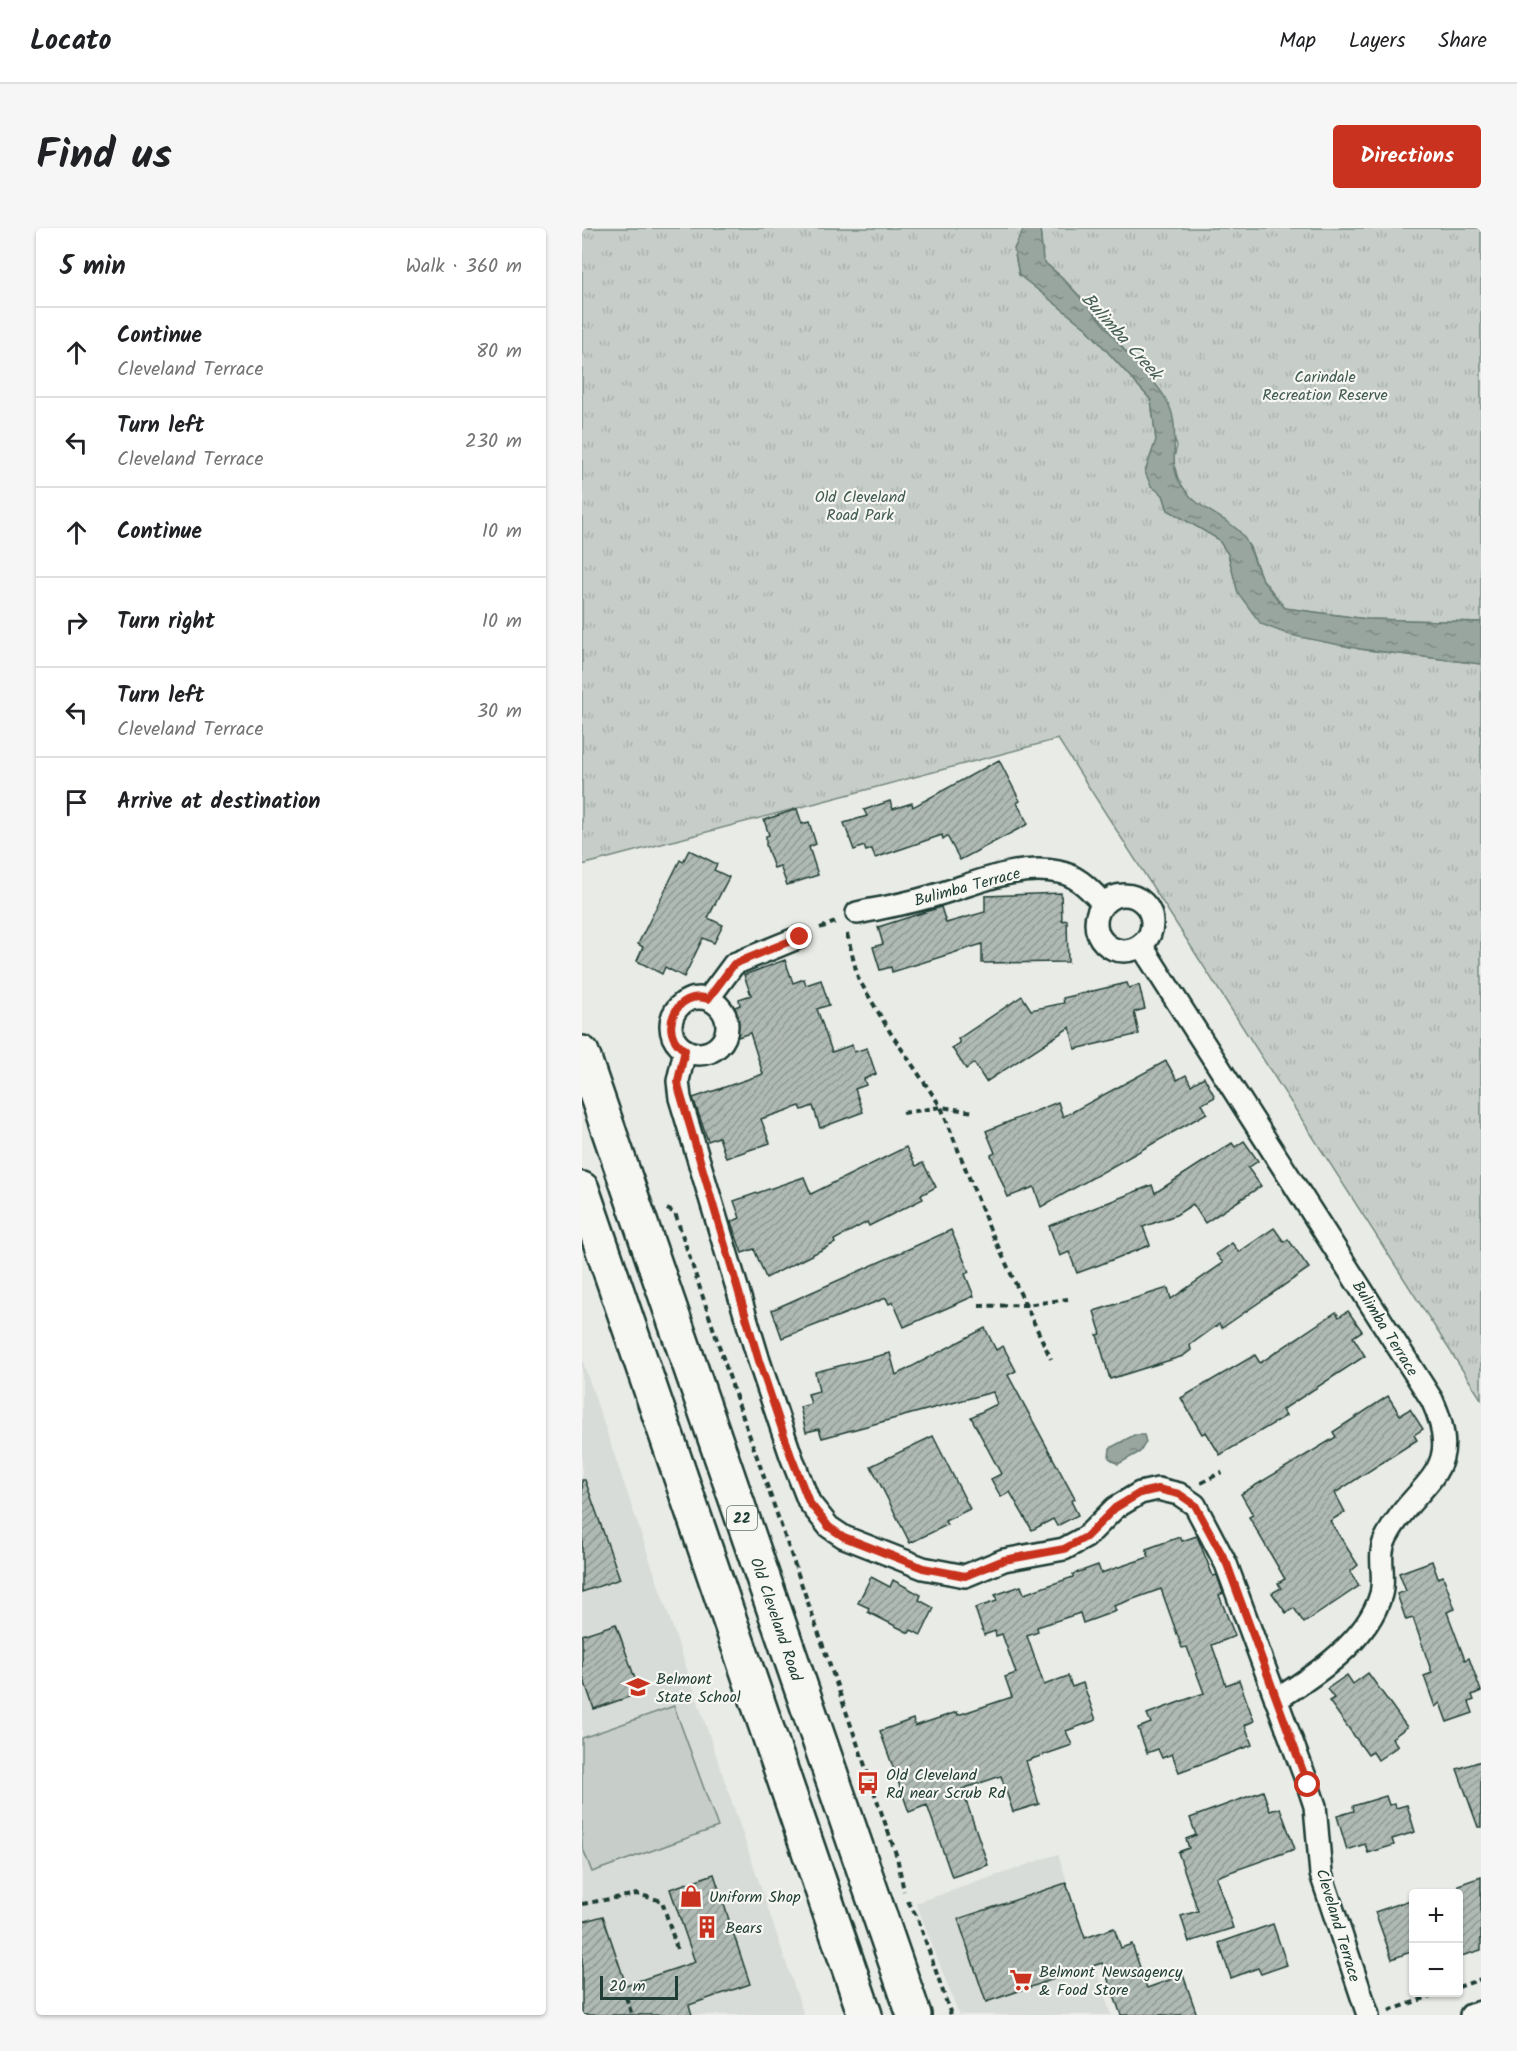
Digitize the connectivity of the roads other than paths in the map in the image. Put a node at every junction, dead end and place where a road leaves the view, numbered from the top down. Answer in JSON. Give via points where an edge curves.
{"nodes":[{"id":1,"x":1103,"y":903,"type":"junction"},
{"id":2,"x":850,"y":916,"type":"road end"},
{"id":3,"x":800,"y":937,"type":"road end"},
{"id":4,"x":1141,"y":945,"type":"junction"},
{"id":5,"x":708,"y":999,"type":"junction"},
{"id":6,"x":685,"y":1050,"type":"junction"},
{"id":7,"x":582,"y":1053,"type":"edge"},
{"id":8,"x":582,"y":1189,"type":"edge"},
{"id":9,"x":1276,"y":1700,"type":"junction"},
{"id":10,"x":1481,"y":2012,"type":"edge"},
{"id":11,"x":1378,"y":2013,"type":"edge"},
{"id":12,"x":865,"y":2015,"type":"edge"},
{"id":13,"x":914,"y":2015,"type":"edge"},
{"id":14,"x":1471,"y":2015,"type":"edge"}],
"edges":[{"from":1,"to":2,"type":"street","name":"Bulimba Terrace","via":[[1082,882],[1060,872],[1034,870],[998,875]]},
{"from":1,"to":4,"type":"street","via":[[1095,920],[1106,945],[1124,951]]},
{"from":1,"to":4,"type":"street","via":[[1120,894],[1145,904],[1152,921]]},
{"from":3,"to":5,"type":"street","via":[[734,964]]},
{"from":4,"to":9,"type":"street","name":"Bulimba Terrace","via":[[1432,1400],[1443,1424],[1446,1448],[1439,1464],[1379,1550],[1381,1592],[1373,1615],[1358,1635],[1314,1676]]},
{"from":5,"to":6,"type":"street","via":[[686,1000],[674,1012],[671,1031]]},
{"from":5,"to":6,"type":"street","via":[[724,1015],[727,1024],[722,1041],[708,1052]]},
{"from":6,"to":9,"type":"street","name":"Cleveland Terrace","via":[[679,1089],[710,1198],[791,1456],[809,1502],[829,1527],[844,1537],[923,1568],[965,1576],[1004,1560],[1064,1549],[1086,1537],[1115,1508],[1140,1493],[1158,1489],[1179,1494],[1195,1505],[1227,1564]]},
{"from":7,"to":13,"type":"highway","name":"Old Cleveland Road","number":"22"},
{"from":8,"to":12,"type":"highway"},
{"from":9,"to":11,"type":"street","name":"Cleveland Terrace","via":[[1315,1806],[1321,1874]]},
{"from":10,"to":14,"type":"street"}]}
